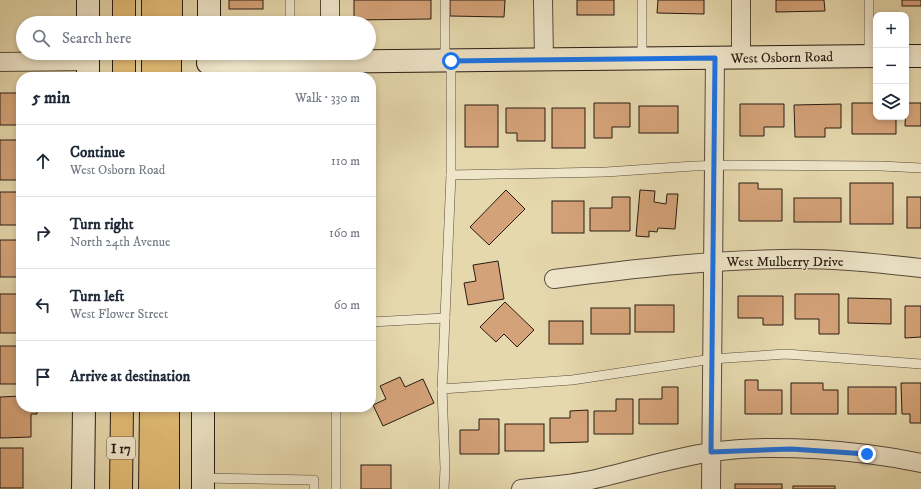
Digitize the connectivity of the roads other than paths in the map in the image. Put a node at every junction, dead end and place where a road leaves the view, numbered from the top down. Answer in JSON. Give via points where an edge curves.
{"nodes":[{"id":1,"x":88,"y":0,"type":"edge"},
{"id":2,"x":124,"y":0,"type":"edge"},
{"id":3,"x":154,"y":0,"type":"edge"},
{"id":4,"x":171,"y":0,"type":"edge"},
{"id":5,"x":209,"y":0,"type":"edge"},
{"id":6,"x":290,"y":0,"type":"edge"},
{"id":7,"x":330,"y":0,"type":"edge"},
{"id":8,"x":445,"y":0,"type":"edge"},
{"id":9,"x":544,"y":0,"type":"edge"},
{"id":10,"x":642,"y":0,"type":"edge"},
{"id":11,"x":741,"y":0,"type":"edge"},
{"id":12,"x":869,"y":0,"type":"edge"},
{"id":13,"x":88,"y":16,"type":"edge"},
{"id":14,"x":124,"y":16,"type":"edge"},
{"id":15,"x":153,"y":16,"type":"edge"},
{"id":16,"x":171,"y":16,"type":"edge"},
{"id":17,"x":208,"y":16,"type":"edge"},
{"id":18,"x":290,"y":16,"type":"edge"},
{"id":19,"x":330,"y":16,"type":"edge"},
{"id":20,"x":873,"y":56,"type":"edge"},
{"id":21,"x":909,"y":56,"type":"edge"},
{"id":22,"x":921,"y":56,"type":"edge"},
{"id":23,"x":715,"y":58,"type":"junction"},
{"id":24,"x":741,"y":58,"type":"junction"},
{"id":25,"x":376,"y":59,"type":"edge"},
{"id":26,"x":642,"y":59,"type":"junction"},
{"id":27,"x":124,"y":60,"type":"edge"},
{"id":28,"x":153,"y":60,"type":"edge"},
{"id":29,"x":170,"y":60,"type":"edge"},
{"id":30,"x":262,"y":60,"type":"edge"},
{"id":31,"x":544,"y":60,"type":"junction"},
{"id":32,"x":448,"y":61,"type":"junction"},
{"id":33,"x":0,"y":62,"type":"edge"},
{"id":34,"x":88,"y":64,"type":"edge"},
{"id":35,"x":208,"y":64,"type":"edge"},
{"id":36,"x":124,"y":72,"type":"edge"},
{"id":37,"x":153,"y":72,"type":"edge"},
{"id":38,"x":170,"y":72,"type":"edge"},
{"id":39,"x":715,"y":166,"type":"junction"},
{"id":40,"x":921,"y":168,"type":"edge"},
{"id":41,"x":450,"y":174,"type":"junction"},
{"id":42,"x":713,"y":262,"type":"junction"},
{"id":43,"x":921,"y":268,"type":"edge"},
{"id":44,"x":554,"y":279,"type":"dead end"},
{"id":45,"x":445,"y":318,"type":"junction"},
{"id":46,"x":376,"y":322,"type":"edge"},
{"id":47,"x":712,"y":359,"type":"junction"},
{"id":48,"x":921,"y":364,"type":"edge"},
{"id":49,"x":442,"y":389,"type":"junction"},
{"id":50,"x":84,"y":412,"type":"edge"},
{"id":51,"x":122,"y":412,"type":"edge"},
{"id":52,"x":151,"y":412,"type":"edge"},
{"id":53,"x":168,"y":412,"type":"edge"},
{"id":54,"x":203,"y":412,"type":"edge"},
{"id":55,"x":336,"y":412,"type":"edge"},
{"id":56,"x":711,"y":452,"type":"junction"},
{"id":57,"x":921,"y":463,"type":"edge"},
{"id":58,"x":203,"y":483,"type":"edge"},
{"id":59,"x":83,"y":489,"type":"edge"},
{"id":60,"x":121,"y":489,"type":"edge"},
{"id":61,"x":150,"y":489,"type":"edge"},
{"id":62,"x":168,"y":489,"type":"edge"},
{"id":63,"x":314,"y":489,"type":"edge"},
{"id":64,"x":336,"y":489,"type":"edge"},
{"id":65,"x":444,"y":489,"type":"edge"},
{"id":66,"x":521,"y":489,"type":"edge"},
{"id":67,"x":711,"y":489,"type":"edge"}],
"edges":[{"from":1,"to":13,"type":"street"},
{"from":2,"to":14,"type":"highway"},
{"from":3,"to":15,"type":"highway"},
{"from":4,"to":16,"type":"highway"},
{"from":5,"to":17,"type":"street"},
{"from":6,"to":18,"type":"lane"},
{"from":7,"to":19,"type":"street"},
{"from":8,"to":32,"type":"lane"},
{"from":9,"to":31,"type":"street"},
{"from":10,"to":26,"type":"lane"},
{"from":11,"to":24,"type":"street"},
{"from":12,"to":20,"type":"lane"},
{"from":20,"to":24,"type":"street","name":"West Osborn Road"},
{"from":21,"to":22,"type":"street"},
{"from":23,"to":24,"type":"street","name":"West Osborn Road"},
{"from":23,"to":26,"type":"street","name":"West Osborn Road"},
{"from":23,"to":39,"type":"street"},
{"from":25,"to":32,"type":"street","name":"West Osborn Road"},
{"from":26,"to":31,"type":"street","name":"West Osborn Road"},
{"from":27,"to":36,"type":"highway"},
{"from":28,"to":37,"type":"highway"},
{"from":29,"to":38,"type":"highway"},
{"from":30,"to":35,"type":"street","name":"West Osborn Road"},
{"from":31,"to":32,"type":"street","name":"West Osborn Road"},
{"from":32,"to":41,"type":"lane"},
{"from":33,"to":34,"type":"street"},
{"from":39,"to":40,"type":"lane"},
{"from":39,"to":41,"type":"lane","via":[[606,172]]},
{"from":39,"to":42,"type":"street"},
{"from":41,"to":45,"type":"lane"},
{"from":42,"to":43,"type":"street","name":"West Mulberry Drive","via":[[800,259],[859,261]]},
{"from":42,"to":44,"type":"street","name":"West Mulberry Drive","via":[[656,265]]},
{"from":42,"to":47,"type":"street"},
{"from":45,"to":46,"type":"lane"},
{"from":45,"to":49,"type":"lane"},
{"from":47,"to":48,"type":"lane","via":[[786,354]]},
{"from":47,"to":49,"type":"lane","via":[[572,380]]},
{"from":47,"to":56,"type":"street"},
{"from":49,"to":65,"type":"lane"},
{"from":50,"to":59,"type":"street"},
{"from":51,"to":60,"type":"highway","number":"I 17"},
{"from":52,"to":61,"type":"highway"},
{"from":53,"to":62,"type":"highway"},
{"from":54,"to":58,"type":"street"},
{"from":55,"to":64,"type":"lane"},
{"from":56,"to":57,"type":"street","via":[[791,449],[867,454]]},
{"from":56,"to":66,"type":"street","via":[[588,481]]},
{"from":56,"to":67,"type":"street"},
{"from":58,"to":63,"type":"lane","via":[[314,480]]}]}
